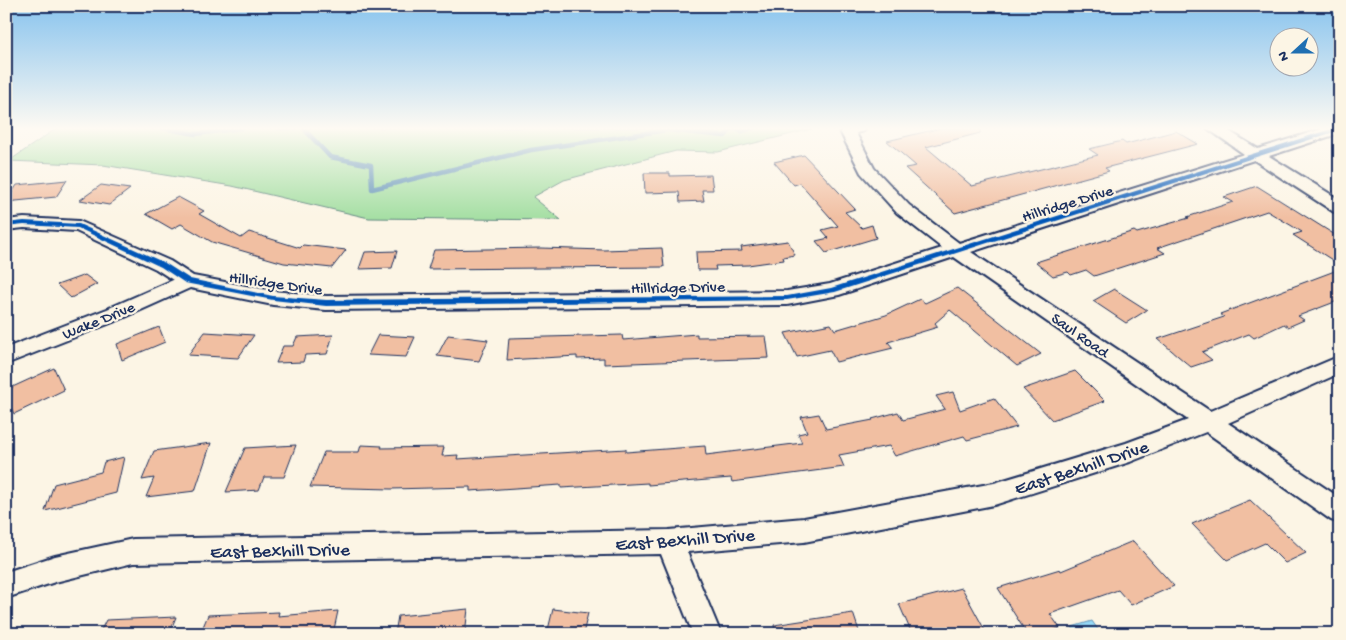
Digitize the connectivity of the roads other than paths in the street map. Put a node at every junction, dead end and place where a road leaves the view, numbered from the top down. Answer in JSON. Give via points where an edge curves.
{"nodes":[{"id":1,"x":863,"y":158,"type":"edge"},
{"id":2,"x":1246,"y":158,"type":"edge"},
{"id":3,"x":1260,"y":158,"type":"edge"},
{"id":4,"x":1340,"y":208,"type":"edge"},
{"id":5,"x":6,"y":225,"type":"edge"},
{"id":6,"x":956,"y":250,"type":"junction"},
{"id":7,"x":188,"y":281,"type":"junction"},
{"id":8,"x":6,"y":356,"type":"edge"},
{"id":9,"x":1340,"y":364,"type":"edge"},
{"id":10,"x":1207,"y":422,"type":"junction"},
{"id":11,"x":1340,"y":512,"type":"edge"},
{"id":12,"x":669,"y":542,"type":"junction"},
{"id":13,"x":6,"y":585,"type":"edge"},
{"id":14,"x":707,"y":634,"type":"edge"}],
"edges":[{"from":1,"to":6,"type":"street","name":"Saul Road","via":[[867,170],[903,209]]},
{"from":2,"to":6,"type":"street","name":"Hillridge Drive"},
{"from":3,"to":4,"type":"street"},
{"from":5,"to":7,"type":"street","name":"Hillridge Drive","via":[[79,226],[163,265]]},
{"from":6,"to":7,"type":"street","name":"Hillridge Drive","via":[[832,290],[768,299],[326,303],[273,298]]},
{"from":6,"to":10,"type":"street","name":"Saul Road"},
{"from":7,"to":8,"type":"street","name":"Wake Drive"},
{"from":9,"to":10,"type":"street","name":"East Bexhill Drive"},
{"from":10,"to":11,"type":"street","name":"Saul Road"},
{"from":10,"to":12,"type":"street","name":"East Bexhill Drive","via":[[1130,452],[994,494],[804,530]]},
{"from":12,"to":13,"type":"street","name":"East Bexhill Drive","via":[[134,552],[55,569]]},
{"from":12,"to":14,"type":"street"}]}
